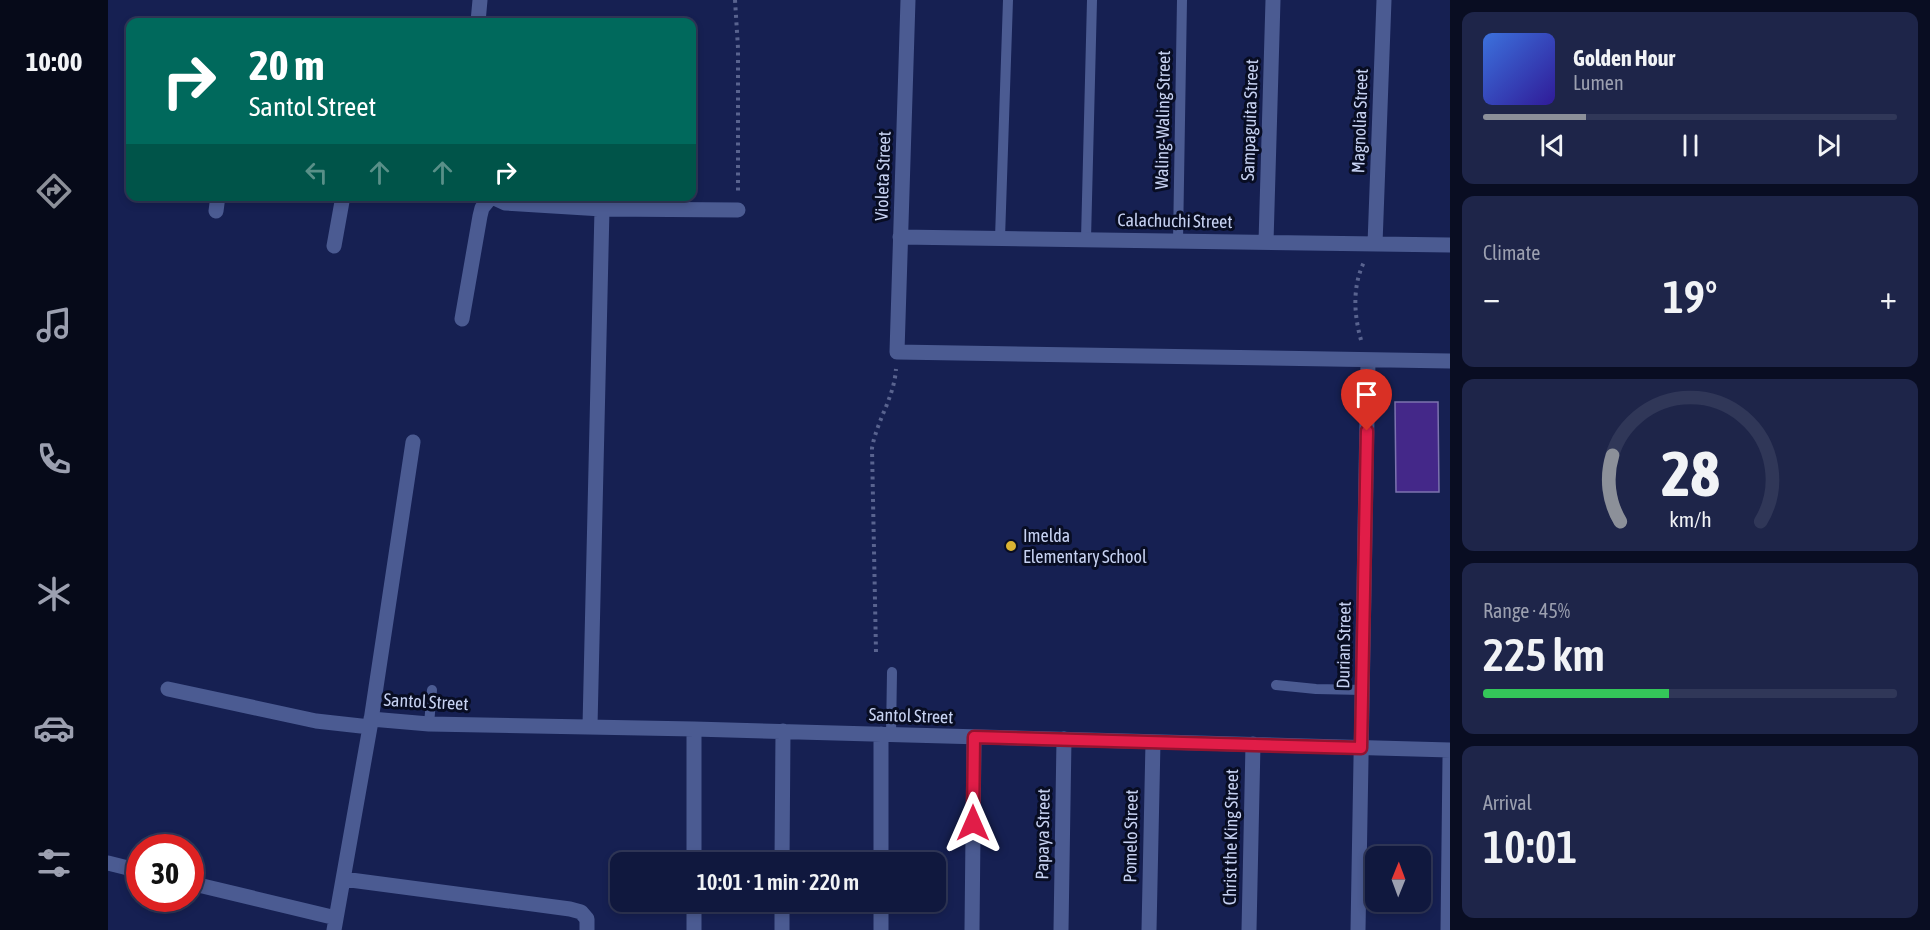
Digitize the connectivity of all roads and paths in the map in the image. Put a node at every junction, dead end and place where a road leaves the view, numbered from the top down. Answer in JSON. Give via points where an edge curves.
{"nodes":[{"id":1,"x":480,"y":0,"type":"edge"},
{"id":2,"x":735,"y":0,"type":"edge"},
{"id":3,"x":908,"y":0,"type":"edge"},
{"id":4,"x":1008,"y":0,"type":"edge"},
{"id":5,"x":1092,"y":0,"type":"edge"},
{"id":6,"x":1182,"y":0,"type":"edge"},
{"id":7,"x":1273,"y":0,"type":"edge"},
{"id":8,"x":1384,"y":0,"type":"edge"},
{"id":9,"x":478,"y":18,"type":"edge"},
{"id":10,"x":343,"y":201,"type":"edge"},
{"id":11,"x":488,"y":201,"type":"edge"},
{"id":12,"x":502,"y":201,"type":"edge"},
{"id":13,"x":602,"y":209,"type":"junction"},
{"id":14,"x":738,"y":210,"type":"joint"},
{"id":15,"x":900,"y":237,"type":"junction"},
{"id":16,"x":1000,"y":238,"type":"junction"},
{"id":17,"x":1086,"y":239,"type":"junction"},
{"id":18,"x":1178,"y":241,"type":"junction"},
{"id":19,"x":1266,"y":242,"type":"junction"},
{"id":20,"x":1375,"y":244,"type":"junction"},
{"id":21,"x":1450,"y":245,"type":"edge"},
{"id":22,"x":334,"y":246,"type":"dead end"},
{"id":23,"x":462,"y":319,"type":"dead end"},
{"id":24,"x":897,"y":352,"type":"junction"},
{"id":25,"x":1368,"y":361,"type":"junction"},
{"id":26,"x":1450,"y":361,"type":"edge"},
{"id":27,"x":413,"y":442,"type":"dead end"},
{"id":28,"x":876,"y":652,"type":"dead end"},
{"id":29,"x":892,"y":672,"type":"dead end"},
{"id":30,"x":1276,"y":685,"type":"dead end"},
{"id":31,"x":168,"y":689,"type":"dead end"},
{"id":32,"x":432,"y":690,"type":"dead end"},
{"id":33,"x":1363,"y":690,"type":"junction"},
{"id":34,"x":371,"y":723,"type":"junction"},
{"id":35,"x":429,"y":724,"type":"junction"},
{"id":36,"x":590,"y":726,"type":"junction"},
{"id":37,"x":694,"y":729,"type":"junction"},
{"id":38,"x":783,"y":731,"type":"junction"},
{"id":39,"x":886,"y":734,"type":"junction"},
{"id":40,"x":974,"y":737,"type":"junction"},
{"id":41,"x":1064,"y":739,"type":"junction"},
{"id":42,"x":1153,"y":742,"type":"junction"},
{"id":43,"x":1253,"y":744,"type":"junction"},
{"id":44,"x":1361,"y":748,"type":"junction"},
{"id":45,"x":1450,"y":750,"type":"edge"},
{"id":46,"x":1450,"y":758,"type":"edge"},
{"id":47,"x":694,"y":852,"type":"edge"},
{"id":48,"x":782,"y":852,"type":"edge"},
{"id":49,"x":881,"y":852,"type":"edge"},
{"id":50,"x":108,"y":863,"type":"edge"},
{"id":51,"x":126,"y":868,"type":"edge"},
{"id":52,"x":343,"y":879,"type":"junction"},
{"id":53,"x":204,"y":887,"type":"edge"},
{"id":54,"x":694,"y":912,"type":"edge"},
{"id":55,"x":782,"y":912,"type":"edge"},
{"id":56,"x":881,"y":912,"type":"edge"},
{"id":57,"x":335,"y":924,"type":"edge"},
{"id":58,"x":587,"y":930,"type":"edge"},
{"id":59,"x":694,"y":930,"type":"edge"},
{"id":60,"x":782,"y":930,"type":"edge"},
{"id":61,"x":881,"y":930,"type":"edge"},
{"id":62,"x":972,"y":930,"type":"edge"},
{"id":63,"x":1061,"y":930,"type":"edge"},
{"id":64,"x":1149,"y":930,"type":"edge"},
{"id":65,"x":1249,"y":930,"type":"edge"},
{"id":66,"x":1358,"y":930,"type":"edge"},
{"id":67,"x":1448,"y":930,"type":"edge"}],
"edges":[{"from":1,"to":9,"type":"street"},
{"from":2,"to":14,"type":"path"},
{"from":3,"to":15,"type":"street","name":"Violeta Street"},
{"from":4,"to":16,"type":"lane"},
{"from":5,"to":17,"type":"lane"},
{"from":6,"to":18,"type":"lane","name":"Waling-Waling Street"},
{"from":7,"to":19,"type":"street","name":"Sampaguita Street"},
{"from":8,"to":20,"type":"street","name":"Magnolia Street"},
{"from":10,"to":22,"type":"street"},
{"from":11,"to":23,"type":"street","via":[[480,216]]},
{"from":12,"to":13,"type":"street"},
{"from":13,"to":14,"type":"street"},
{"from":13,"to":36,"type":"street"},
{"from":15,"to":16,"type":"street","name":"Calachuchi Street"},
{"from":15,"to":24,"type":"street","name":"Violeta Street"},
{"from":16,"to":17,"type":"street","name":"Calachuchi Street"},
{"from":17,"to":18,"type":"street","name":"Calachuchi Street"},
{"from":18,"to":19,"type":"street","name":"Calachuchi Street"},
{"from":19,"to":20,"type":"street","name":"Calachuchi Street"},
{"from":20,"to":21,"type":"street","name":"Calachuchi Street"},
{"from":20,"to":25,"type":"path","via":[[1360,271],[1356,289],[1357,327]]},
{"from":24,"to":25,"type":"street"},
{"from":24,"to":28,"type":"path","via":[[893,389],[872,448]]},
{"from":25,"to":26,"type":"street"},
{"from":25,"to":33,"type":"street","name":"Durian Street"},
{"from":27,"to":34,"type":"street"},
{"from":29,"to":39,"type":"lane"},
{"from":30,"to":33,"type":"lane"},
{"from":31,"to":34,"type":"street","name":"Santol Street","via":[[316,721]]},
{"from":32,"to":35,"type":"lane"},
{"from":33,"to":44,"type":"street","name":"Durian Street"},
{"from":34,"to":35,"type":"street","name":"Santol Street"},
{"from":34,"to":52,"type":"street"},
{"from":35,"to":36,"type":"street","name":"Santol Street"},
{"from":36,"to":37,"type":"street","name":"Santol Street"},
{"from":37,"to":38,"type":"street","name":"Santol Street"},
{"from":37,"to":47,"type":"street"},
{"from":38,"to":39,"type":"street","name":"Santol Street"},
{"from":38,"to":48,"type":"street"},
{"from":39,"to":40,"type":"street","name":"Santol Street"},
{"from":39,"to":49,"type":"street"},
{"from":40,"to":41,"type":"street","name":"Santol Street"},
{"from":40,"to":62,"type":"street"},
{"from":41,"to":42,"type":"street","name":"Santol Street"},
{"from":41,"to":63,"type":"street","name":"Papaya Street"},
{"from":42,"to":43,"type":"street","name":"Santol Street"},
{"from":42,"to":64,"type":"street","name":"Pomelo Street"},
{"from":43,"to":44,"type":"street","name":"Santol Street"},
{"from":43,"to":65,"type":"street","name":"Christ the King Street"},
{"from":44,"to":45,"type":"street","name":"Santol Street"},
{"from":44,"to":66,"type":"street","name":"Durian Street"},
{"from":46,"to":67,"type":"street"},
{"from":50,"to":51,"type":"street"},
{"from":52,"to":57,"type":"street"},
{"from":52,"to":58,"type":"street","via":[[570,909],[587,919]]},
{"from":53,"to":57,"type":"street"},
{"from":54,"to":59,"type":"street"},
{"from":55,"to":60,"type":"street"},
{"from":56,"to":61,"type":"street"}]}
